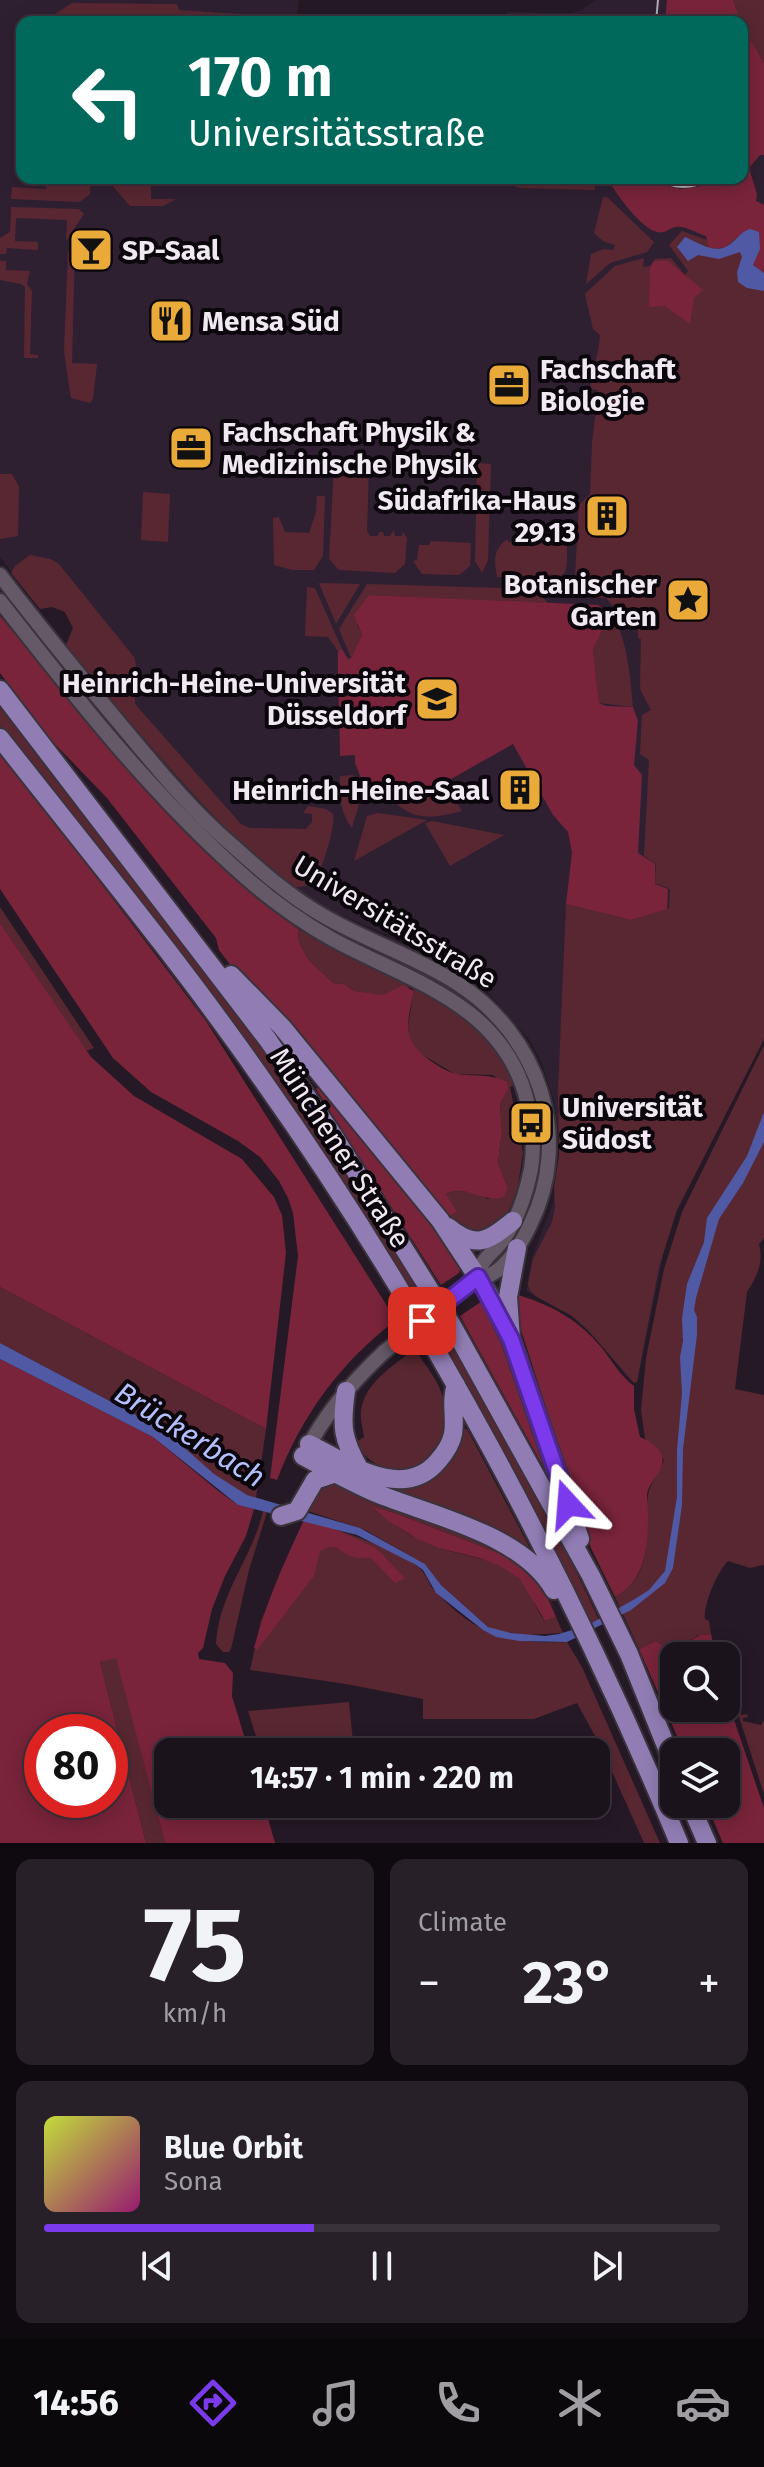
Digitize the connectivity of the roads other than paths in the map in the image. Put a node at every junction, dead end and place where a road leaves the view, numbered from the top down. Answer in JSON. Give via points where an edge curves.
{"nodes":[{"id":1,"x":0,"y":575,"type":"edge"},
{"id":2,"x":0,"y":601,"type":"edge"},
{"id":3,"x":0,"y":690,"type":"edge"},
{"id":4,"x":0,"y":738,"type":"edge"},
{"id":5,"x":177,"y":919,"type":"junction"},
{"id":6,"x":440,"y":1220,"type":"junction"},
{"id":7,"x":513,"y":1221,"type":"junction"},
{"id":8,"x":517,"y":1248,"type":"junction"},
{"id":9,"x":471,"y":1283,"type":"junction"},
{"id":10,"x":511,"y":1339,"type":"junction"},
{"id":11,"x":456,"y":1385,"type":"junction"},
{"id":12,"x":346,"y":1391,"type":"junction"},
{"id":13,"x":306,"y":1450,"type":"junction"},
{"id":14,"x":360,"y":1470,"type":"junction"},
{"id":15,"x":336,"y":1473,"type":"junction"},
{"id":16,"x":281,"y":1516,"type":"dead end"},
{"id":17,"x":595,"y":1584,"type":"junction"},
{"id":18,"x":567,"y":1608,"type":"junction"},
{"id":19,"x":663,"y":1738,"type":"edge"},
{"id":20,"x":696,"y":1818,"type":"edge"},
{"id":21,"x":679,"y":1843,"type":"edge"},
{"id":22,"x":707,"y":1843,"type":"edge"}],
"edges":[{"from":1,"to":8,"type":"street","name":"Universitätsstraße","via":[[152,763],[229,843],[319,914],[474,995],[523,1048],[547,1107],[550,1157],[537,1207]]},
{"from":2,"to":7,"type":"street","name":"Universitätsstraße","via":[[142,774],[243,875],[300,919],[449,996],[488,1029],[517,1072],[531,1123],[529,1178]]},
{"from":3,"to":5,"type":"highway","name":"Münchener Straße"},
{"from":4,"to":11,"type":"highway","name":"Münchener Straße","via":[[260,1076]]},
{"from":5,"to":6,"type":"highway","via":[[197,932],[282,1027]]},
{"from":5,"to":17,"type":"highway","name":"Münchener Straße","via":[[333,1135],[453,1327]]},
{"from":6,"to":7,"type":"highway","via":[[475,1241],[493,1237]]},
{"from":6,"to":9,"type":"highway"},
{"from":7,"to":9,"type":"street","name":"Universitätsstraße"},
{"from":8,"to":9,"type":"street","name":"Universitätsstraße","via":[[494,1273]]},
{"from":8,"to":10,"type":"highway","via":[[508,1297]]},
{"from":9,"to":10,"type":"highway"},
{"from":9,"to":12,"type":"street","name":"Universitätsstraße","bridge":true,"via":[[384,1352]]},
{"from":10,"to":17,"type":"highway"},
{"from":11,"to":14,"type":"highway","via":[[453,1433],[435,1465],[415,1476],[391,1479]]},
{"from":11,"to":18,"type":"highway","name":"Münchener Straße","via":[[528,1520]]},
{"from":12,"to":13,"type":"street","name":"Universitätsstraße"},
{"from":12,"to":14,"type":"highway","via":[[343,1429]]},
{"from":13,"to":14,"type":"highway"},
{"from":13,"to":15,"type":"highway"},
{"from":15,"to":16,"type":"highway","via":[[319,1477],[297,1511]]},
{"from":15,"to":18,"type":"highway","via":[[508,1546],[536,1567]]},
{"from":17,"to":19,"type":"highway","name":"Münchener Straße"},
{"from":18,"to":21,"type":"highway","name":"Münchener Straße","via":[[591,1647]]},
{"from":20,"to":22,"type":"highway"}]}
